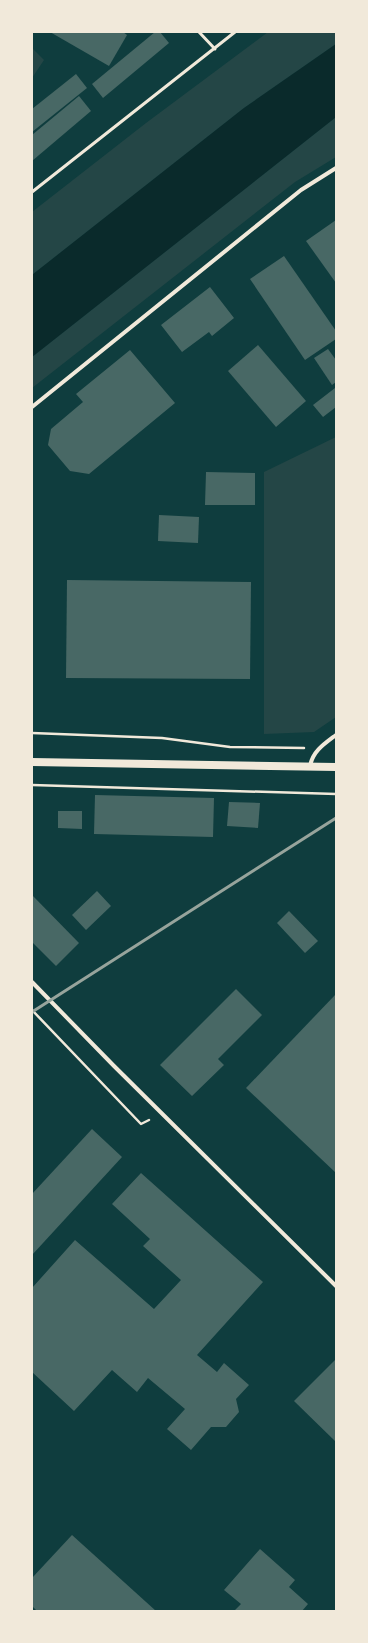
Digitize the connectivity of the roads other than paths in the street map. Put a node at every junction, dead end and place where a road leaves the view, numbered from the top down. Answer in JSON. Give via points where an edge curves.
{"nodes":[{"id":1,"x":199,"y":32,"type":"edge"},
{"id":2,"x":235,"y":32,"type":"edge"},
{"id":3,"x":215,"y":49,"type":"junction"},
{"id":4,"x":336,"y":168,"type":"edge"},
{"id":5,"x":32,"y":192,"type":"edge"},
{"id":6,"x":32,"y":407,"type":"edge"},
{"id":7,"x":336,"y":735,"type":"edge"},
{"id":8,"x":32,"y":762,"type":"edge"},
{"id":9,"x":310,"y":766,"type":"junction"},
{"id":10,"x":336,"y":767,"type":"edge"},
{"id":11,"x":32,"y":982,"type":"edge"},
{"id":12,"x":336,"y":1286,"type":"edge"}],
"edges":[{"from":1,"to":3,"type":"lane"},
{"from":2,"to":3,"type":"lane"},
{"from":3,"to":5,"type":"lane"},
{"from":4,"to":6,"type":"street","via":[[301,190]]},
{"from":7,"to":9,"type":"street","via":[[318,748]]},
{"from":8,"to":9,"type":"main road"},
{"from":9,"to":10,"type":"main road"},
{"from":11,"to":12,"type":"street"}]}
